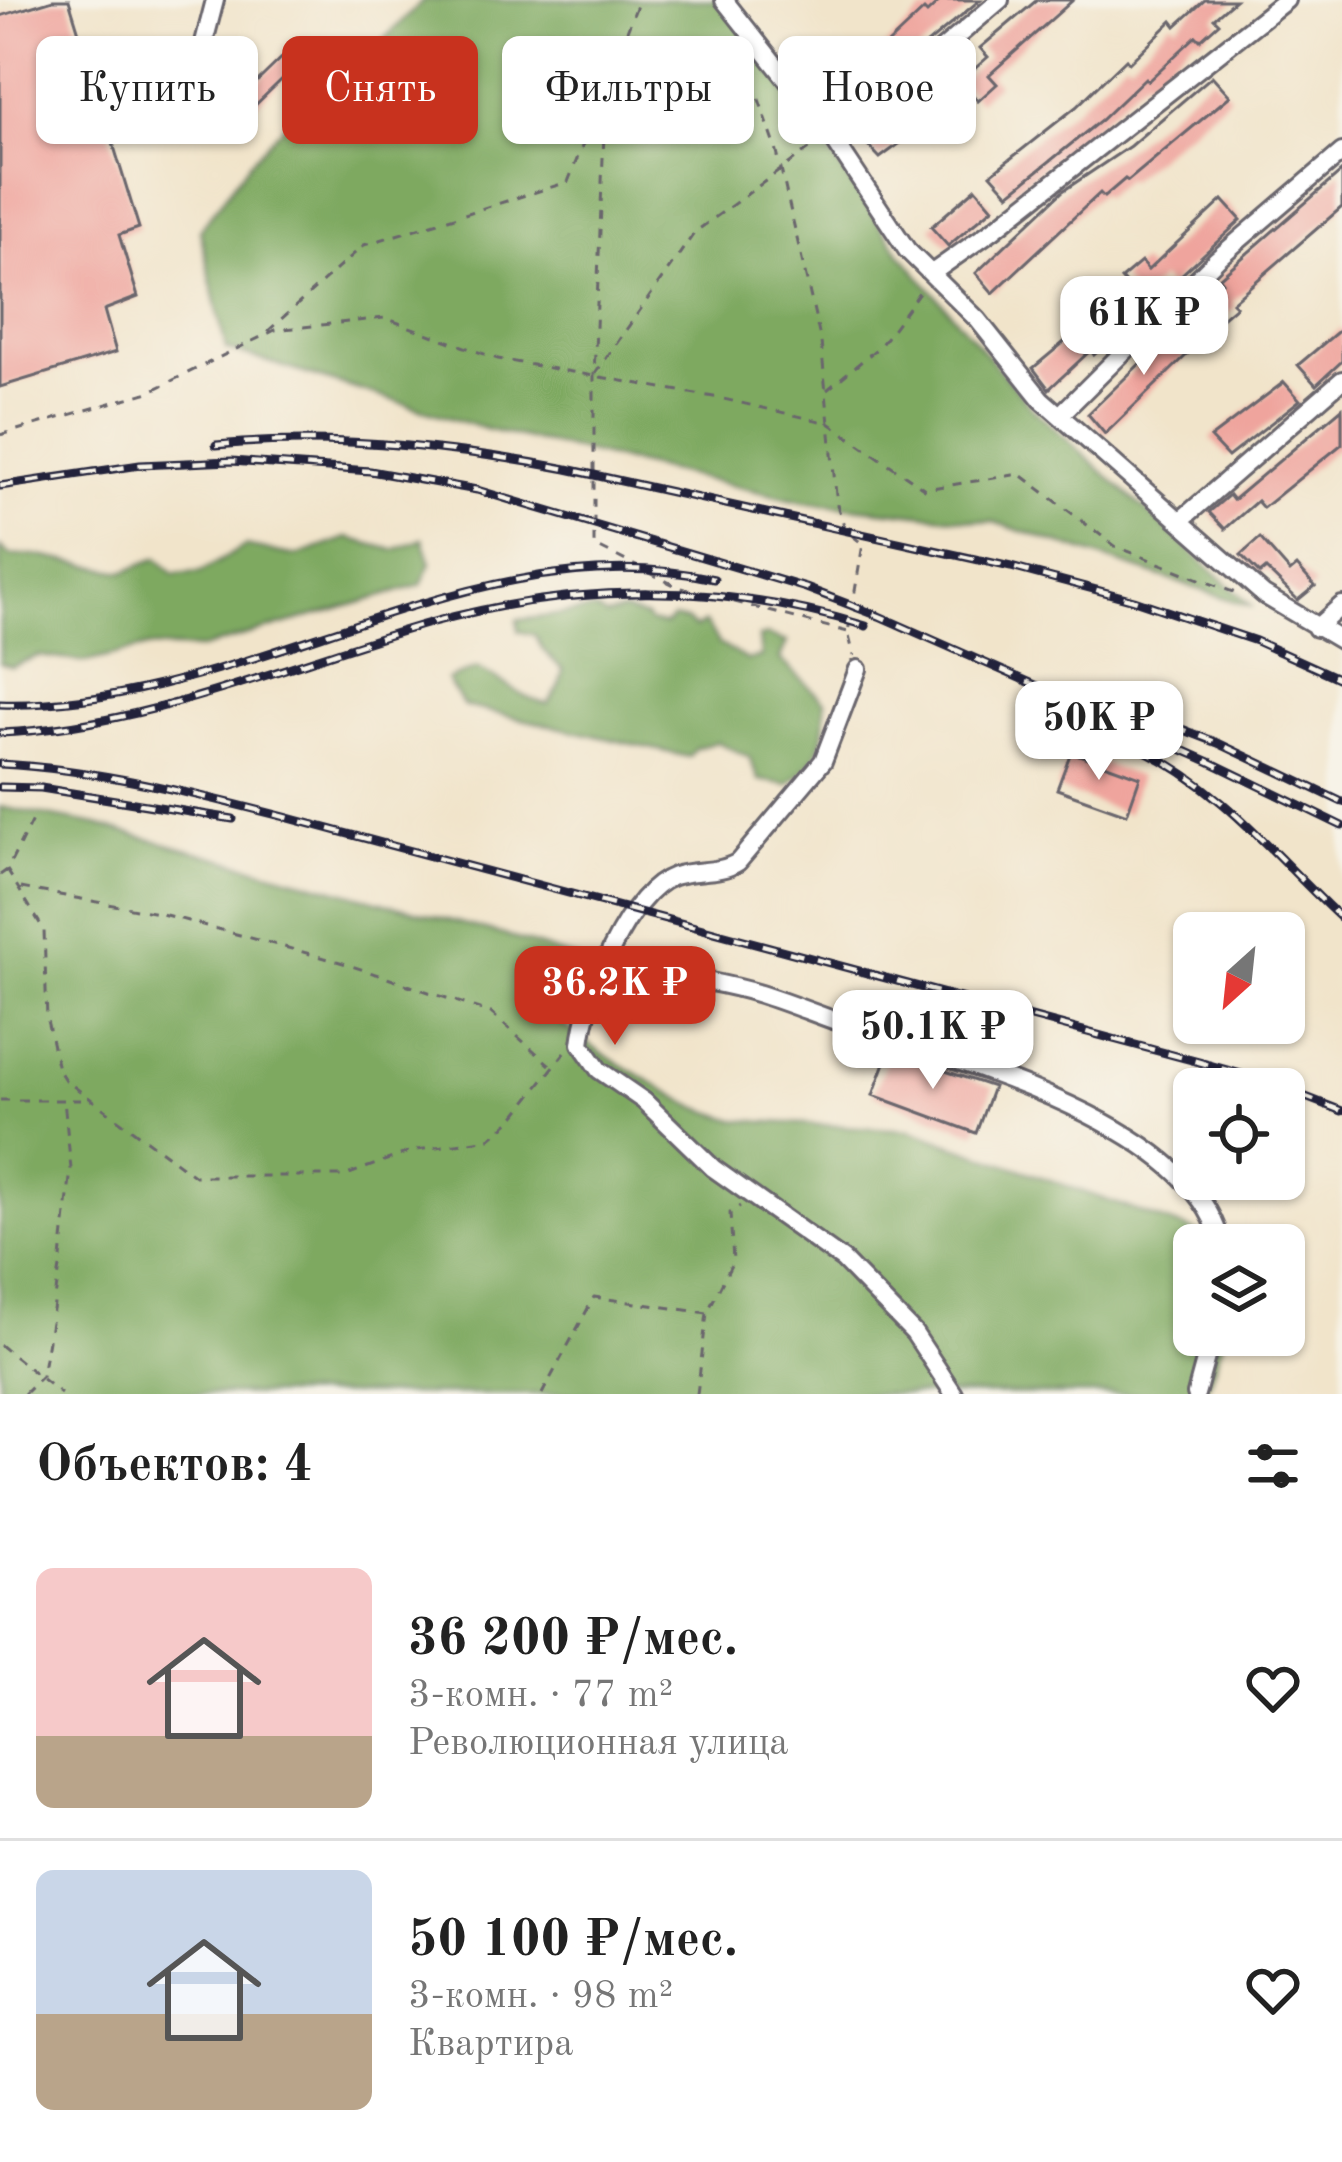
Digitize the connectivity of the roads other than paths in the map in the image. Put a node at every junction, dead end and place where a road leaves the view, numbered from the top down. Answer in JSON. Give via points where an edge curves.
{"nodes":[{"id":1,"x":215,"y":0,"type":"edge"},
{"id":2,"x":725,"y":0,"type":"edge"},
{"id":3,"x":1000,"y":0,"type":"edge"},
{"id":4,"x":1286,"y":0,"type":"edge"},
{"id":5,"x":206,"y":36,"type":"edge"},
{"id":6,"x":958,"y":36,"type":"edge"},
{"id":7,"x":778,"y":68,"type":"edge"},
{"id":8,"x":837,"y":144,"type":"edge"},
{"id":9,"x":1342,"y":152,"type":"edge"},
{"id":10,"x":932,"y":273,"type":"junction"},
{"id":11,"x":1342,"y":380,"type":"edge"},
{"id":12,"x":1060,"y":415,"type":"junction"},
{"id":13,"x":1181,"y":520,"type":"junction"},
{"id":14,"x":1342,"y":605,"type":"edge"},
{"id":15,"x":1316,"y":628,"type":"junction"},
{"id":16,"x":1342,"y":641,"type":"edge"},
{"id":17,"x":858,"y":669,"type":"road end"},
{"id":18,"x":606,"y":964,"type":"junction"},
{"id":19,"x":1214,"y":1224,"type":"edge"},
{"id":20,"x":1206,"y":1356,"type":"edge"},
{"id":21,"x":955,"y":1394,"type":"edge"},
{"id":22,"x":1196,"y":1394,"type":"edge"}],
"edges":[{"from":1,"to":5,"type":"street"},
{"from":2,"to":7,"type":"street"},
{"from":3,"to":6,"type":"street"},
{"from":4,"to":10,"type":"street"},
{"from":8,"to":10,"type":"street","via":[[907,250]]},
{"from":9,"to":12,"type":"street","via":[[1217,260]]},
{"from":10,"to":12,"type":"street"},
{"from":11,"to":13,"type":"street"},
{"from":12,"to":13,"type":"street"},
{"from":13,"to":15,"type":"street","via":[[1264,595]]},
{"from":14,"to":15,"type":"street"},
{"from":15,"to":16,"type":"street"},
{"from":17,"to":18,"type":"street","via":[[831,747],[789,803],[738,862],[677,875],[645,893]]},
{"from":18,"to":19,"type":"street","via":[[757,993],[956,1058],[1081,1111],[1138,1141],[1208,1205]]},
{"from":18,"to":21,"type":"street","via":[[581,1044],[599,1070],[750,1197],[843,1260],[914,1333]]},
{"from":20,"to":22,"type":"street"}]}
